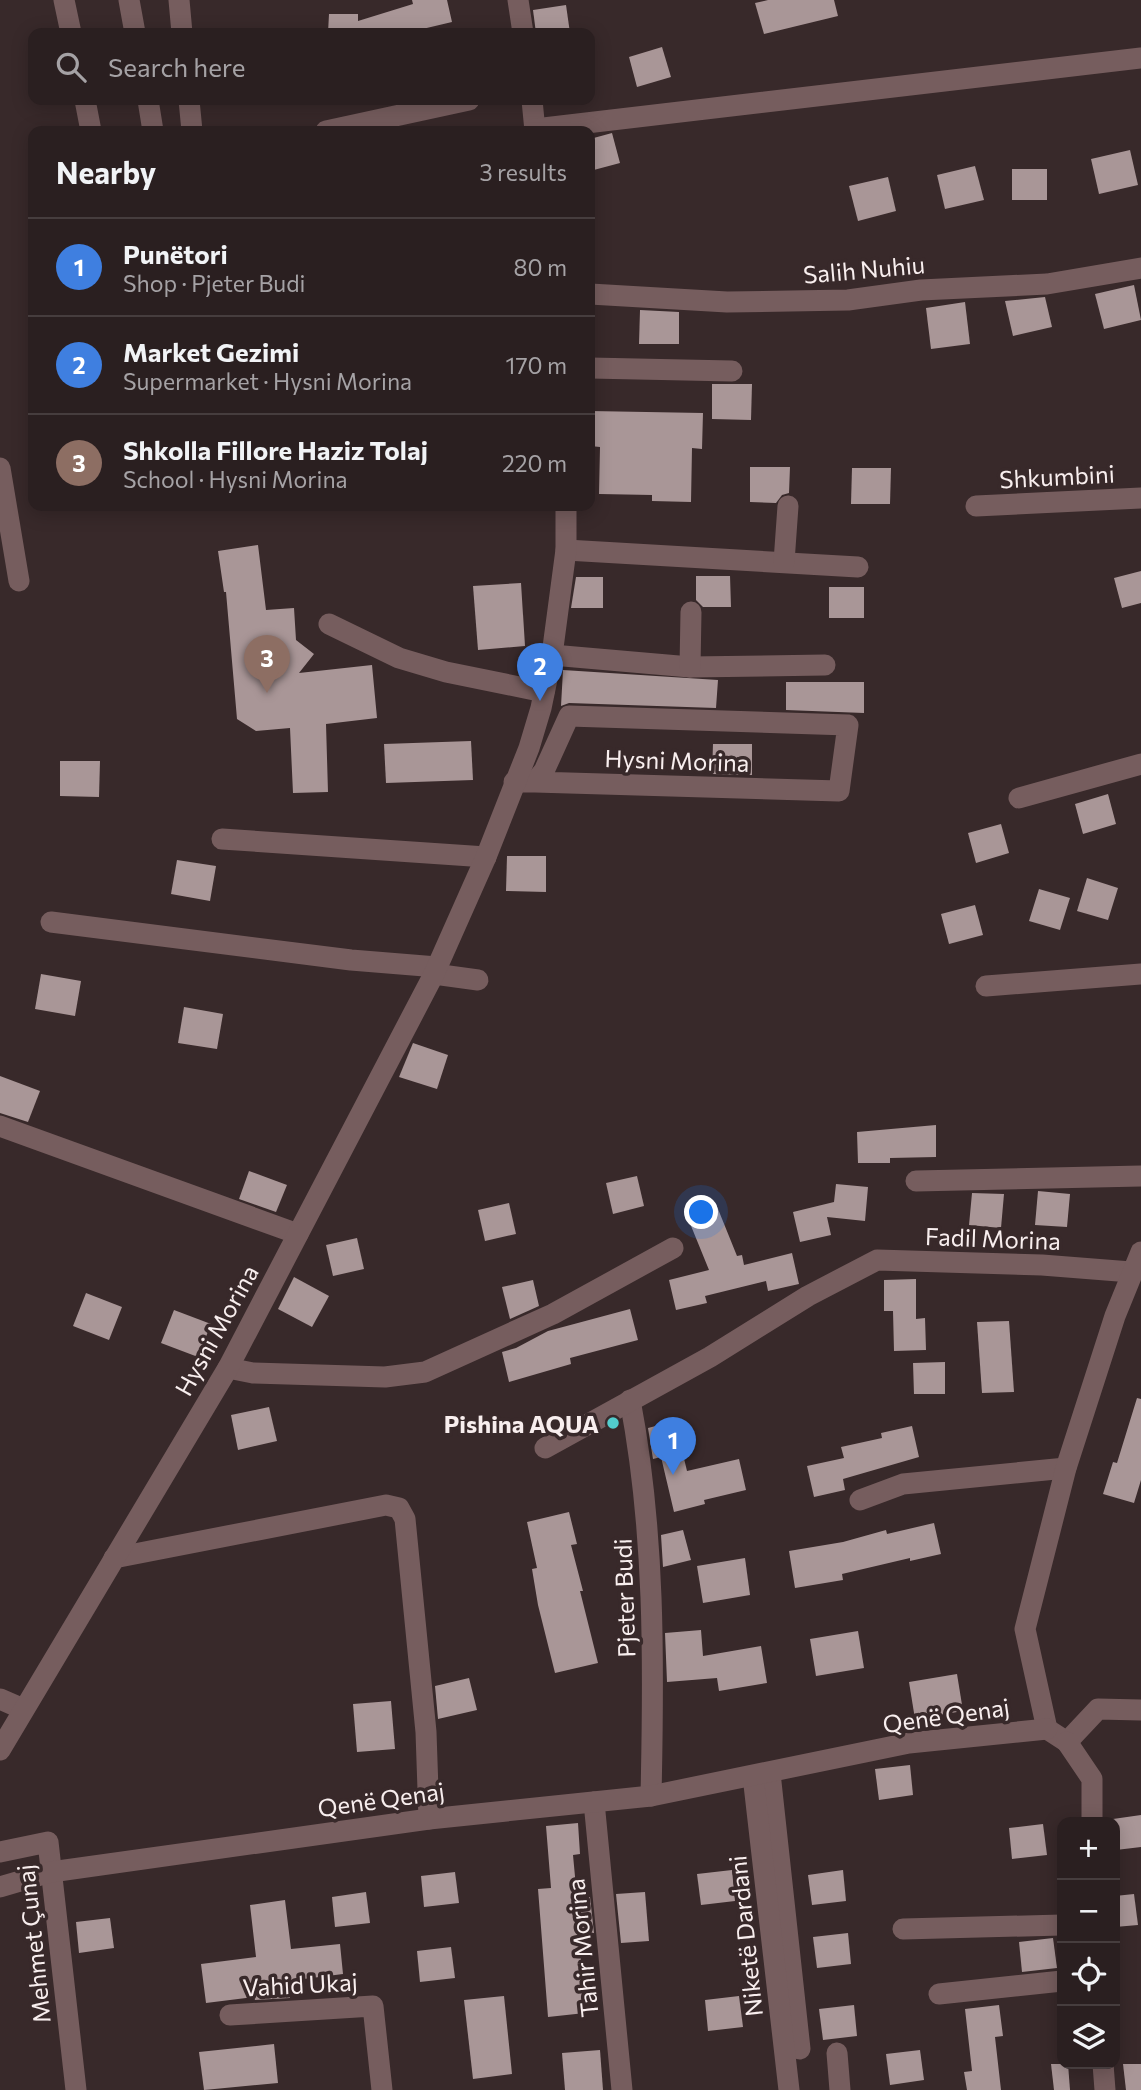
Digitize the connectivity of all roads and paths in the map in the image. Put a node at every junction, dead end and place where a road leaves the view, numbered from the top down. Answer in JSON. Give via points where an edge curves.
{"nodes":[{"id":1,"x":64,"y":0,"type":"edge"},
{"id":2,"x":129,"y":0,"type":"edge"},
{"id":3,"x":179,"y":0,"type":"edge"},
{"id":4,"x":518,"y":0,"type":"edge"},
{"id":5,"x":70,"y":28,"type":"edge"},
{"id":6,"x":134,"y":28,"type":"edge"},
{"id":7,"x":182,"y":28,"type":"edge"},
{"id":8,"x":522,"y":28,"type":"edge"},
{"id":9,"x":1141,"y":58,"type":"edge"},
{"id":10,"x":86,"y":105,"type":"edge"},
{"id":11,"x":149,"y":105,"type":"edge"},
{"id":12,"x":189,"y":105,"type":"edge"},
{"id":13,"x":446,"y":105,"type":"edge"},
{"id":14,"x":532,"y":105,"type":"edge"},
{"id":15,"x":91,"y":126,"type":"edge"},
{"id":16,"x":152,"y":126,"type":"edge"},
{"id":17,"x":192,"y":126,"type":"edge"},
{"id":18,"x":349,"y":126,"type":"edge"},
{"id":19,"x":535,"y":126,"type":"edge"},
{"id":20,"x":569,"y":126,"type":"edge"},
{"id":21,"x":1141,"y":268,"type":"edge"},
{"id":22,"x":595,"y":294,"type":"edge"},
{"id":23,"x":595,"y":367,"type":"edge"},
{"id":24,"x":732,"y":371,"type":"dead end"},
{"id":25,"x":0,"y":468,"type":"edge"},
{"id":26,"x":1141,"y":498,"type":"edge"},
{"id":27,"x":788,"y":506,"type":"dead end"},
{"id":28,"x":976,"y":506,"type":"dead end"},
{"id":29,"x":566,"y":511,"type":"edge"},
{"id":30,"x":566,"y":550,"type":"junction"},
{"id":31,"x":784,"y":562,"type":"junction"},
{"id":32,"x":858,"y":567,"type":"dead end"},
{"id":33,"x":19,"y":580,"type":"dead end"},
{"id":34,"x":691,"y":612,"type":"dead end"},
{"id":35,"x":329,"y":624,"type":"dead end"},
{"id":36,"x":552,"y":655,"type":"junction"},
{"id":37,"x":825,"y":665,"type":"dead end"},
{"id":38,"x":690,"y":667,"type":"junction"},
{"id":39,"x":544,"y":692,"type":"junction"},
{"id":40,"x":1141,"y":764,"type":"edge"},
{"id":41,"x":525,"y":782,"type":"junction"},
{"id":42,"x":1019,"y":799,"type":"dead end"},
{"id":43,"x":222,"y":839,"type":"dead end"},
{"id":44,"x":486,"y":858,"type":"junction"},
{"id":45,"x":51,"y":922,"type":"dead end"},
{"id":46,"x":436,"y":970,"type":"junction"},
{"id":47,"x":1141,"y":974,"type":"edge"},
{"id":48,"x":478,"y":980,"type":"dead end"},
{"id":49,"x":986,"y":986,"type":"dead end"},
{"id":50,"x":0,"y":1126,"type":"edge"},
{"id":51,"x":1141,"y":1176,"type":"edge"},
{"id":52,"x":916,"y":1181,"type":"dead end"},
{"id":53,"x":298,"y":1234,"type":"junction"},
{"id":54,"x":673,"y":1248,"type":"dead end"},
{"id":55,"x":1141,"y":1252,"type":"edge"},
{"id":56,"x":1131,"y":1272,"type":"junction"},
{"id":57,"x":228,"y":1368,"type":"junction"},
{"id":58,"x":630,"y":1400,"type":"junction"},
{"id":59,"x":545,"y":1448,"type":"dead end"},
{"id":60,"x":1066,"y":1468,"type":"junction"},
{"id":61,"x":860,"y":1500,"type":"dead end"},
{"id":62,"x":114,"y":1558,"type":"junction"},
{"id":63,"x":0,"y":1699,"type":"edge"},
{"id":64,"x":23,"y":1709,"type":"junction"},
{"id":65,"x":1141,"y":1710,"type":"edge"},
{"id":66,"x":1047,"y":1729,"type":"junction"},
{"id":67,"x":1067,"y":1742,"type":"junction"},
{"id":68,"x":0,"y":1749,"type":"edge"},
{"id":69,"x":761,"y":1774,"type":"junction"},
{"id":70,"x":651,"y":1796,"type":"junction"},
{"id":71,"x":594,"y":1802,"type":"junction"},
{"id":72,"x":1092,"y":1817,"type":"edge"},
{"id":73,"x":429,"y":1819,"type":"junction"},
{"id":74,"x":0,"y":1852,"type":"edge"},
{"id":75,"x":51,"y":1872,"type":"junction"},
{"id":76,"x":0,"y":1887,"type":"edge"},
{"id":77,"x":1057,"y":1925,"type":"edge"},
{"id":78,"x":903,"y":1929,"type":"dead end"},
{"id":79,"x":1057,"y":1982,"type":"edge"},
{"id":80,"x":939,"y":1994,"type":"dead end"},
{"id":81,"x":230,"y":2015,"type":"dead end"},
{"id":82,"x":800,"y":2049,"type":"dead end"},
{"id":83,"x":837,"y":2053,"type":"dead end"},
{"id":84,"x":1103,"y":2069,"type":"edge"},
{"id":85,"x":76,"y":2090,"type":"edge"},
{"id":86,"x":382,"y":2090,"type":"edge"},
{"id":87,"x":622,"y":2090,"type":"edge"},
{"id":88,"x":789,"y":2090,"type":"edge"},
{"id":89,"x":840,"y":2090,"type":"edge"},
{"id":90,"x":1105,"y":2090,"type":"edge"}],
"edges":[{"from":1,"to":5,"type":"street"},
{"from":2,"to":6,"type":"street"},
{"from":3,"to":7,"type":"street"},
{"from":4,"to":8,"type":"street"},
{"from":9,"to":20,"type":"street"},
{"from":10,"to":15,"type":"street"},
{"from":11,"to":16,"type":"street"},
{"from":12,"to":17,"type":"street"},
{"from":13,"to":18,"type":"street"},
{"from":14,"to":19,"type":"street"},
{"from":21,"to":22,"type":"street","name":"Salih Nuhiu","via":[[1047,285],[921,290],[848,300],[727,302]]},
{"from":23,"to":24,"type":"street","via":[[651,361]]},
{"from":25,"to":33,"type":"street"},
{"from":26,"to":28,"type":"street","name":"Shkumbini"},
{"from":27,"to":31,"type":"street"},
{"from":29,"to":30,"type":"street","name":"Hysni Morina"},
{"from":30,"to":31,"type":"street"},
{"from":30,"to":36,"type":"street","name":"Hysni Morina"},
{"from":31,"to":32,"type":"street"},
{"from":34,"to":38,"type":"street"},
{"from":35,"to":39,"type":"street","via":[[399,658]]},
{"from":36,"to":38,"type":"street"},
{"from":36,"to":39,"type":"street","name":"Hysni Morina"},
{"from":37,"to":38,"type":"street"},
{"from":39,"to":41,"type":"street","name":"Hysni Morina"},
{"from":40,"to":42,"type":"street"},
{"from":41,"to":41,"type":"street","name":"Hysni Morina","via":[[839,791],[848,725],[569,716],[544,771]]},
{"from":41,"to":44,"type":"street","name":"Hysni Morina"},
{"from":43,"to":44,"type":"street"},
{"from":44,"to":46,"type":"street","name":"Hysni Morina"},
{"from":45,"to":46,"type":"street"},
{"from":46,"to":48,"type":"street"},
{"from":46,"to":53,"type":"street","name":"Hysni Morina"},
{"from":47,"to":49,"type":"street"},
{"from":50,"to":53,"type":"street"},
{"from":51,"to":52,"type":"street"},
{"from":53,"to":57,"type":"street","name":"Hysni Morina"},
{"from":54,"to":57,"type":"street","via":[[553,1314],[425,1372],[385,1377],[253,1373]]},
{"from":55,"to":56,"type":"street"},
{"from":56,"to":58,"type":"street","name":"Fadil Morina","via":[[877,1260]]},
{"from":56,"to":60,"type":"street"},
{"from":57,"to":62,"type":"street","name":"Hysni Morina"},
{"from":58,"to":59,"type":"street"},
{"from":58,"to":70,"type":"street","name":"Pjeter Budi","via":[[646,1498],[649,1552]]},
{"from":60,"to":61,"type":"street","via":[[903,1484]]},
{"from":60,"to":66,"type":"street","via":[[1025,1629]]},
{"from":62,"to":64,"type":"street","name":"Hysni Morina"},
{"from":62,"to":73,"type":"street","via":[[386,1505],[399,1508],[405,1519],[425,1718]]},
{"from":63,"to":64,"type":"street"},
{"from":64,"to":68,"type":"street","name":"Hysni Morina"},
{"from":65,"to":67,"type":"street","via":[[1098,1709]]},
{"from":66,"to":67,"type":"street"},
{"from":66,"to":69,"type":"street","name":"Qenë Qenaj","via":[[909,1743]]},
{"from":67,"to":72,"type":"street","via":[[1092,1779]]},
{"from":69,"to":70,"type":"street","name":"Qenë Qenaj"},
{"from":69,"to":82,"type":"street"},
{"from":69,"to":88,"type":"street","name":"Niketë Dardani"},
{"from":70,"to":71,"type":"street","name":"Qenë Qenaj"},
{"from":71,"to":73,"type":"street","name":"Qenë Qenaj"},
{"from":71,"to":87,"type":"street","name":"Tahir Morina"},
{"from":73,"to":75,"type":"street","name":"Qenë Qenaj"},
{"from":74,"to":75,"type":"street","name":"Mehmet Çunaj","via":[[48,1842]]},
{"from":75,"to":76,"type":"street","name":"Qenë Qenaj"},
{"from":75,"to":85,"type":"street","name":"Mehmet Çunaj"},
{"from":77,"to":78,"type":"street"},
{"from":79,"to":80,"type":"street"},
{"from":81,"to":86,"type":"street","name":"Vahid Ukaj","via":[[373,2007]]},
{"from":83,"to":89,"type":"street"},
{"from":84,"to":90,"type":"street"}]}
